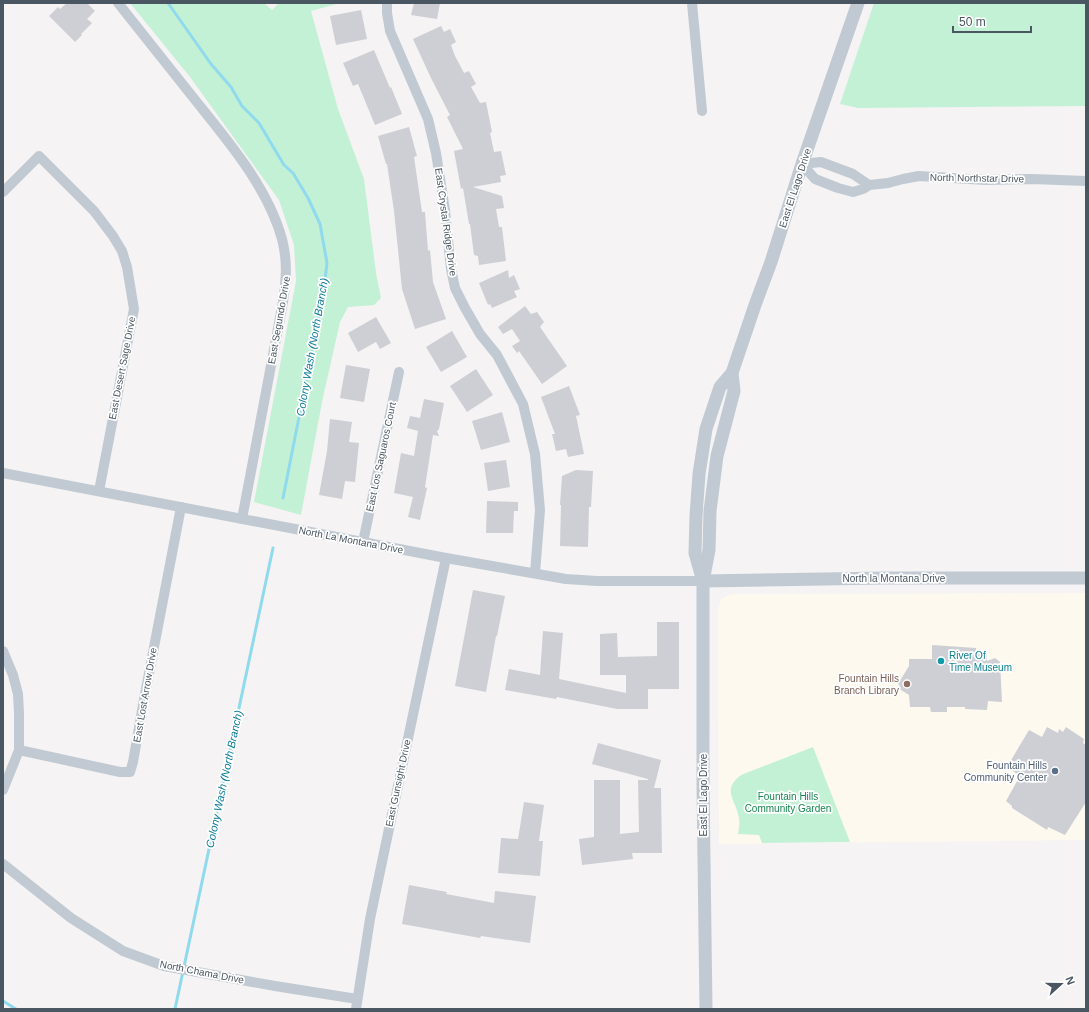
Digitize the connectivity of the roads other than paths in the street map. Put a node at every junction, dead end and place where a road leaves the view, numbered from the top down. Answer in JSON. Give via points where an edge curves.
{"nodes":[{"id":1,"x":118,"y":3,"type":"edge"},
{"id":2,"x":387,"y":3,"type":"edge"},
{"id":3,"x":692,"y":3,"type":"edge"},
{"id":4,"x":858,"y":3,"type":"edge"},
{"id":5,"x":702,"y":111,"type":"dead end"},
{"id":6,"x":802,"y":164,"type":"junction"},
{"id":7,"x":1086,"y":181,"type":"edge"},
{"id":8,"x":869,"y":185,"type":"junction"},
{"id":9,"x":3,"y":192,"type":"edge"},
{"id":10,"x":399,"y":372,"type":"dead end"},
{"id":11,"x":3,"y":472,"type":"edge"},
{"id":12,"x":99,"y":490,"type":"junction"},
{"id":13,"x":181,"y":508,"type":"junction"},
{"id":14,"x":242,"y":519,"type":"junction"},
{"id":15,"x":363,"y":542,"type":"junction"},
{"id":16,"x":446,"y":558,"type":"junction"},
{"id":17,"x":535,"y":573,"type":"junction"},
{"id":18,"x":1086,"y":578,"type":"edge"},
{"id":19,"x":703,"y":581,"type":"junction"},
{"id":20,"x":3,"y":651,"type":"edge"},
{"id":21,"x":19,"y":750,"type":"junction"},
{"id":22,"x":3,"y":790,"type":"edge"},
{"id":23,"x":3,"y":864,"type":"edge"},
{"id":24,"x":356,"y":1004,"type":"edge"},
{"id":25,"x":706,"y":1009,"type":"edge"}],
"edges":[{"from":1,"to":14,"type":"street","name":"East Segundo Drive","via":[[226,139],[256,181],[273,213],[282,240],[287,270],[283,302]]},
{"from":2,"to":17,"type":"street","name":"East Crystal Ridge Drive","via":[[390,31],[428,119],[436,153],[455,288],[476,327],[497,355],[523,404],[535,454],[540,510]]},
{"from":3,"to":5,"type":"street"},
{"from":4,"to":6,"type":"street","name":"East El Lago Drive"},
{"from":6,"to":8,"type":"street","via":[[821,162],[853,174]]},
{"from":6,"to":8,"type":"street","name":"North Northstar Drive","via":[[815,179],[838,188],[853,192]]},
{"from":6,"to":19,"type":"street","name":"East El Lago Drive","via":[[732,373],[734,391],[717,456],[710,511],[709,550]]},
{"from":7,"to":8,"type":"street","name":"North Northstar Drive","via":[[919,176],[888,184]]},
{"from":9,"to":12,"type":"street","name":"East Desert Sage Drive","via":[[39,156],[94,211],[113,236],[127,267],[134,309]]},
{"from":10,"to":15,"type":"street","name":"East Los Saguaros Court"},
{"from":11,"to":12,"type":"street","name":"North La Montana Drive"},
{"from":12,"to":13,"type":"street","name":"North La Montana Drive"},
{"from":13,"to":14,"type":"street","name":"North La Montana Drive"},
{"from":13,"to":21,"type":"street","name":"East Lost Arrow Drive","via":[[130,772]]},
{"from":14,"to":15,"type":"street","name":"North La Montana Drive"},
{"from":15,"to":16,"type":"street","name":"North La Montana Drive"},
{"from":16,"to":17,"type":"street","name":"North La Montana Drive"},
{"from":16,"to":24,"type":"street","name":"East Gunsight Drive","via":[[370,919]]},
{"from":17,"to":19,"type":"street","name":"North La Montana Drive","via":[[597,581]]},
{"from":18,"to":19,"type":"street","name":"North la Montana Drive"},
{"from":19,"to":25,"type":"street","name":"East El Lago Drive"},
{"from":20,"to":21,"type":"street","via":[[18,694]]},
{"from":21,"to":22,"type":"street"},
{"from":23,"to":24,"type":"street","name":"North Chama Drive","via":[[71,918],[123,951],[164,966]]}]}
